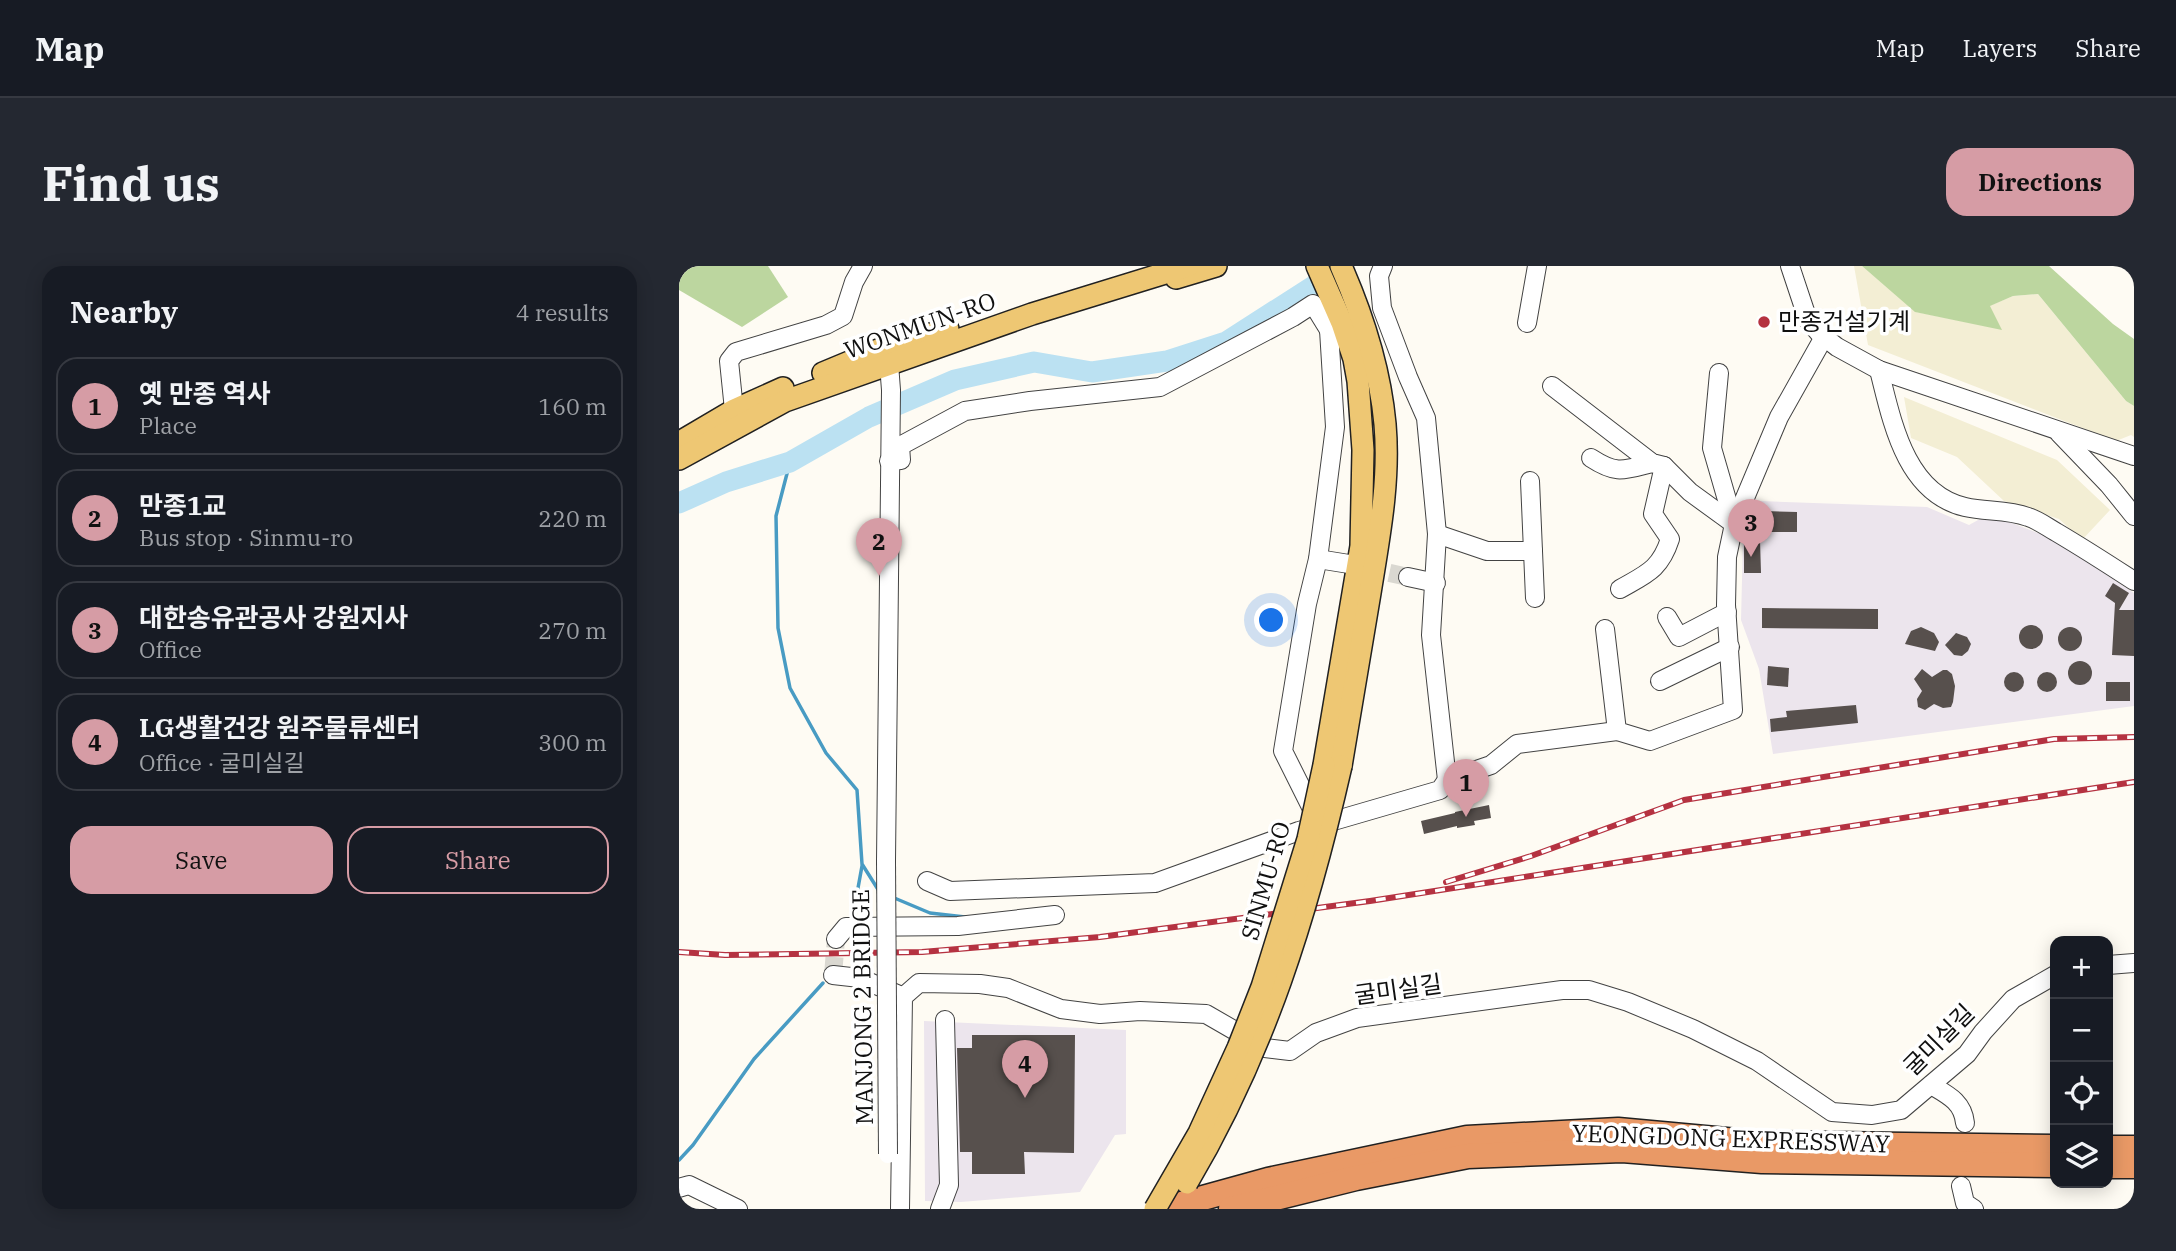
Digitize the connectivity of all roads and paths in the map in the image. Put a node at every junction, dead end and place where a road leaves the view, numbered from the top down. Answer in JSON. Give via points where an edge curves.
{"nodes":[{"id":1,"x":863,"y":266,"type":"edge"},
{"id":2,"x":1139,"y":266,"type":"edge"},
{"id":3,"x":1188,"y":266,"type":"edge"},
{"id":4,"x":1216,"y":266,"type":"edge"},
{"id":5,"x":1309,"y":266,"type":"edge"},
{"id":6,"x":1317,"y":266,"type":"edge"},
{"id":7,"x":1341,"y":266,"type":"edge"},
{"id":8,"x":1350,"y":266,"type":"edge"},
{"id":9,"x":1383,"y":266,"type":"edge"},
{"id":10,"x":1537,"y":266,"type":"edge"},
{"id":11,"x":1790,"y":266,"type":"edge"},
{"id":12,"x":1126,"y":285,"type":"junction"},
{"id":13,"x":1352,"y":290,"type":"junction"},
{"id":14,"x":1328,"y":295,"type":"junction"},
{"id":15,"x":1528,"y":323,"type":"dead end"},
{"id":16,"x":1389,"y":325,"type":"junction"},
{"id":17,"x":1335,"y":326,"type":"junction"},
{"id":18,"x":1366,"y":334,"type":"junction"},
{"id":19,"x":1824,"y":337,"type":"junction"},
{"id":20,"x":886,"y":356,"type":"junction"},
{"id":21,"x":1879,"y":369,"type":"junction"},
{"id":22,"x":1719,"y":373,"type":"dead end"},
{"id":23,"x":1552,"y":386,"type":"dead end"},
{"id":24,"x":734,"y":410,"type":"junction"},
{"id":25,"x":2055,"y":430,"type":"junction"},
{"id":26,"x":679,"y":442,"type":"edge"},
{"id":27,"x":2128,"y":455,"type":"edge"},
{"id":28,"x":679,"y":458,"type":"edge"},
{"id":29,"x":1591,"y":458,"type":"dead end"},
{"id":30,"x":889,"y":461,"type":"junction"},
{"id":31,"x":1658,"y":464,"type":"junction"},
{"id":32,"x":1530,"y":481,"type":"dead end"},
{"id":33,"x":2109,"y":485,"type":"junction"},
{"id":34,"x":2134,"y":516,"type":"edge"},
{"id":35,"x":1734,"y":524,"type":"junction"},
{"id":36,"x":1437,"y":534,"type":"junction"},
{"id":37,"x":1369,"y":548,"type":"junction"},
{"id":38,"x":1532,"y":551,"type":"junction"},
{"id":39,"x":1318,"y":559,"type":"junction"},
{"id":40,"x":1349,"y":564,"type":"tunnel mouth"},
{"id":41,"x":1408,"y":577,"type":"tunnel mouth"},
{"id":42,"x":2134,"y":581,"type":"edge"},
{"id":43,"x":1436,"y":583,"type":"junction"},
{"id":44,"x":1620,"y":589,"type":"dead end"},
{"id":45,"x":1535,"y":598,"type":"dead end"},
{"id":46,"x":1727,"y":612,"type":"junction"},
{"id":47,"x":1667,"y":617,"type":"dead end"},
{"id":48,"x":1605,"y":629,"type":"dead end"},
{"id":49,"x":1730,"y":647,"type":"junction"},
{"id":50,"x":1660,"y":681,"type":"dead end"},
{"id":51,"x":1617,"y":731,"type":"junction"},
{"id":52,"x":1332,"y":766,"type":"junction"},
{"id":53,"x":1447,"y":780,"type":"junction"},
{"id":54,"x":1319,"y":825,"type":"junction"},
{"id":55,"x":927,"y":881,"type":"dead end"},
{"id":56,"x":1055,"y":915,"type":"dead end"},
{"id":57,"x":836,"y":939,"type":"dead end"},
{"id":58,"x":2134,"y":963,"type":"edge"},
{"id":59,"x":2113,"y":965,"type":"edge"},
{"id":60,"x":833,"y":975,"type":"dead end"},
{"id":61,"x":2050,"y":978,"type":"edge"},
{"id":62,"x":902,"y":997,"type":"junction"},
{"id":63,"x":944,"y":1020,"type":"dead end"},
{"id":64,"x":1931,"y":1085,"type":"junction"},
{"id":65,"x":1965,"y":1124,"type":"dead end"},
{"id":66,"x":2050,"y":1147,"type":"edge"},
{"id":67,"x":2113,"y":1148,"type":"edge"},
{"id":68,"x":2134,"y":1149,"type":"edge"},
{"id":69,"x":2050,"y":1165,"type":"edge"},
{"id":70,"x":2113,"y":1166,"type":"edge"},
{"id":71,"x":2134,"y":1166,"type":"edge"},
{"id":72,"x":1961,"y":1186,"type":"dead end"},
{"id":73,"x":679,"y":1188,"type":"edge"},
{"id":74,"x":738,"y":1209,"type":"edge"},
{"id":75,"x":890,"y":1209,"type":"edge"},
{"id":76,"x":900,"y":1209,"type":"edge"},
{"id":77,"x":940,"y":1209,"type":"edge"},
{"id":78,"x":1155,"y":1209,"type":"edge"},
{"id":79,"x":1163,"y":1209,"type":"edge"},
{"id":80,"x":1172,"y":1209,"type":"edge"},
{"id":81,"x":1230,"y":1209,"type":"edge"},
{"id":82,"x":1974,"y":1209,"type":"edge"}],
"edges":[{"from":1,"to":24,"type":"street","via":[[843,316],[736,352],[729,361]]},
{"from":2,"to":20,"type":"main road","name":"WONMUN-RO"},
{"from":3,"to":12,"type":"main road","name":"WONMUN-RO"},
{"from":4,"to":12,"type":"main road","via":[[1144,288]]},
{"from":5,"to":14,"type":"main road"},
{"from":6,"to":14,"type":"main road"},
{"from":7,"to":13,"type":"main road"},
{"from":8,"to":13,"type":"main road"},
{"from":9,"to":16,"type":"street","via":[[1379,276]]},
{"from":10,"to":15,"type":"street"},
{"from":11,"to":19,"type":"street","via":[[1808,320]]},
{"from":12,"to":20,"type":"main road","name":"WONMUN-RO"},
{"from":13,"to":18,"type":"main road"},
{"from":14,"to":17,"type":"main road"},
{"from":16,"to":18,"type":"street"},
{"from":16,"to":36,"type":"street","via":[[1426,418]]},
{"from":17,"to":30,"type":"street","via":[[1313,304],[1160,387],[965,411],[900,446],[901,460]]},
{"from":17,"to":37,"type":"main road","via":[[1353,359],[1361,404]]},
{"from":17,"to":39,"type":"street","via":[[1335,427]]},
{"from":18,"to":37,"type":"main road","via":[[1385,426],[1385,492]]},
{"from":19,"to":21,"type":"street"},
{"from":19,"to":35,"type":"street","via":[[1779,417]]},
{"from":20,"to":24,"type":"main road","name":"WONMUN-RO"},
{"from":20,"to":28,"type":"main road","name":"WONMUN-RO","via":[[785,401]]},
{"from":20,"to":30,"type":"street","via":[[891,390]]},
{"from":21,"to":25,"type":"street"},
{"from":21,"to":42,"type":"street","via":[[1909,460],[1929,490],[1966,508],[2006,510],[2031,517]]},
{"from":22,"to":35,"type":"street","via":[[1712,448]]},
{"from":23,"to":31,"type":"street"},
{"from":24,"to":26,"type":"main road","name":"WONMUN-RO"},
{"from":25,"to":27,"type":"street"},
{"from":25,"to":33,"type":"street"},
{"from":27,"to":33,"type":"street"},
{"from":29,"to":31,"type":"street","via":[[1620,470]]},
{"from":30,"to":75,"type":"street","name":"MANJONG 2 BRIDGE","bridge":true,"via":[[886,861]]},
{"from":31,"to":35,"type":"street"},
{"from":31,"to":44,"type":"street","via":[[1653,514],[1670,539],[1665,555],[1653,569]]},
{"from":32,"to":38,"type":"street"},
{"from":33,"to":34,"type":"street"},
{"from":35,"to":46,"type":"street","via":[[1727,557]]},
{"from":36,"to":38,"type":"street","via":[[1487,551]]},
{"from":36,"to":43,"type":"street"},
{"from":37,"to":52,"type":"main road","name":"SINMU-RO"},
{"from":38,"to":45,"type":"street"},
{"from":39,"to":40,"type":"street"},
{"from":39,"to":54,"type":"street","via":[[1283,751]]},
{"from":41,"to":43,"type":"street"},
{"from":43,"to":53,"type":"street","via":[[1431,635]]},
{"from":46,"to":47,"type":"street","via":[[1679,637]]},
{"from":46,"to":49,"type":"street"},
{"from":48,"to":51,"type":"street"},
{"from":49,"to":50,"type":"street"},
{"from":49,"to":51,"type":"street","via":[[1733,710],[1650,741]]},
{"from":51,"to":53,"type":"street","via":[[1517,744],[1491,765]]},
{"from":52,"to":78,"type":"main road","name":"SINMU-RO","bridge":true,"via":[[1262,987],[1199,1133]]},
{"from":52,"to":80,"type":"main road","name":"SINMU-RO","bridge":true,"via":[[1321,855],[1281,984],[1216,1135]]},
{"from":53,"to":54,"type":"street","via":[[1440,790]]},
{"from":54,"to":55,"type":"street","via":[[1154,884],[950,891]]},
{"from":56,"to":57,"type":"street","via":[[958,926],[846,927]]},
{"from":58,"to":59,"type":"street"},
{"from":60,"to":62,"type":"street","via":[[860,978]]},
{"from":61,"to":64,"type":"street","name":"굴미실길","via":[[2013,999],[1967,1054]]},
{"from":62,"to":64,"type":"street","name":"굴미실길","via":[[919,983],[980,984],[1008,988],[1061,1009],[1100,1014],[1206,1014],[1265,1048],[1290,1051],[1315,1032],[1357,1018],[1589,990],[1693,1029],[1757,1062],[1832,1112],[1872,1115],[1901,1110]]},
{"from":62,"to":76,"type":"street"},
{"from":63,"to":77,"type":"street","via":[[949,1185]]},
{"from":64,"to":65,"type":"street","via":[[1956,1100]]},
{"from":66,"to":79,"type":"highway","name":"YEONGDONG EXPRESSWAY","via":[[1759,1143],[1618,1130],[1467,1138],[1268,1180]]},
{"from":67,"to":68,"type":"highway"},
{"from":69,"to":81,"type":"highway","name":"YEONGDONG EXPRESSWAY","via":[[1762,1161],[1622,1150],[1468,1156]]},
{"from":70,"to":71,"type":"highway"},
{"from":72,"to":82,"type":"street","via":[[1965,1203]]},
{"from":73,"to":74,"type":"street","via":[[689,1185]]}]}
